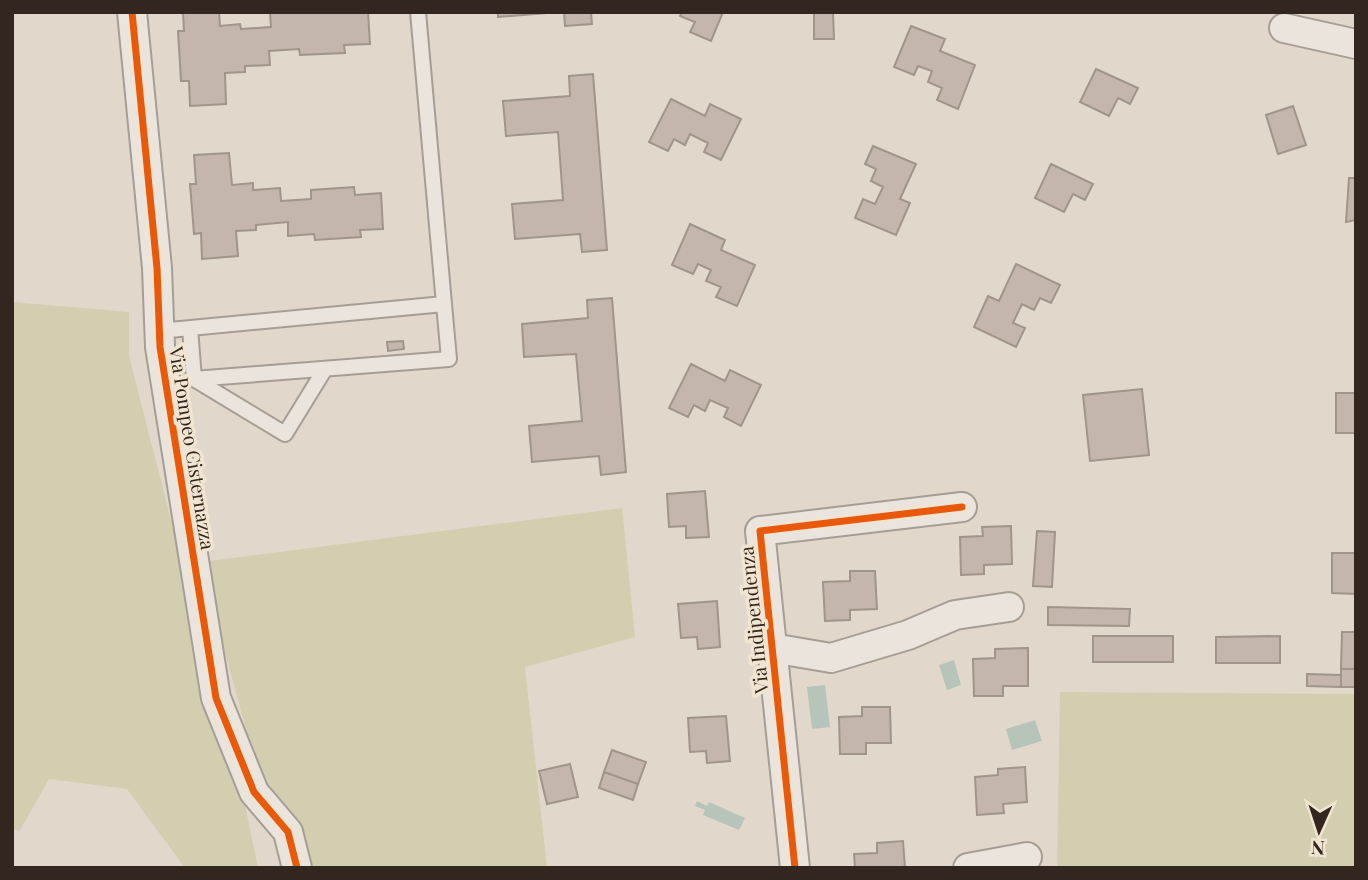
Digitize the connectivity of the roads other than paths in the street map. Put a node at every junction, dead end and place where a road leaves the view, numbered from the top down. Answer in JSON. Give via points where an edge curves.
{"nodes":[{"id":1,"x":132,"y":12,"type":"edge"},
{"id":2,"x":418,"y":12,"type":"edge"},
{"id":3,"x":1284,"y":28,"type":"dead end"},
{"id":4,"x":1356,"y":44,"type":"edge"},
{"id":5,"x":444,"y":304,"type":"junction"},
{"id":6,"x":190,"y":328,"type":"junction"},
{"id":7,"x":159,"y":331,"type":"junction"},
{"id":8,"x":325,"y":369,"type":"junction"},
{"id":9,"x":194,"y":379,"type":"junction"},
{"id":10,"x":962,"y":507,"type":"dead end"},
{"id":11,"x":1009,"y":607,"type":"dead end"},
{"id":12,"x":772,"y":648,"type":"junction"},
{"id":13,"x":1027,"y":857,"type":"dead end"},
{"id":14,"x":297,"y":868,"type":"edge"},
{"id":15,"x":795,"y":868,"type":"edge"},
{"id":16,"x":968,"y":868,"type":"edge"}],
"edges":[{"from":1,"to":7,"type":"street","name":"Via Pompeo Cisternazza"},
{"from":2,"to":5,"type":"lane"},
{"from":3,"to":4,"type":"street"},
{"from":5,"to":6,"type":"lane"},
{"from":5,"to":8,"type":"lane","via":[[449,359]]},
{"from":6,"to":7,"type":"lane"},
{"from":6,"to":9,"type":"lane"},
{"from":7,"to":14,"type":"street","name":"Via Pompeo Cisternazza","via":[[216,698],[254,792],[288,832]]},
{"from":8,"to":9,"type":"lane"},
{"from":8,"to":9,"type":"lane","via":[[285,434]]},
{"from":10,"to":12,"type":"street","name":"Via Indipendenza","via":[[760,531]]},
{"from":11,"to":12,"type":"street","via":[[955,615],[831,658]]},
{"from":12,"to":15,"type":"street","name":"Via Indipendenza"},
{"from":13,"to":16,"type":"street"}]}
